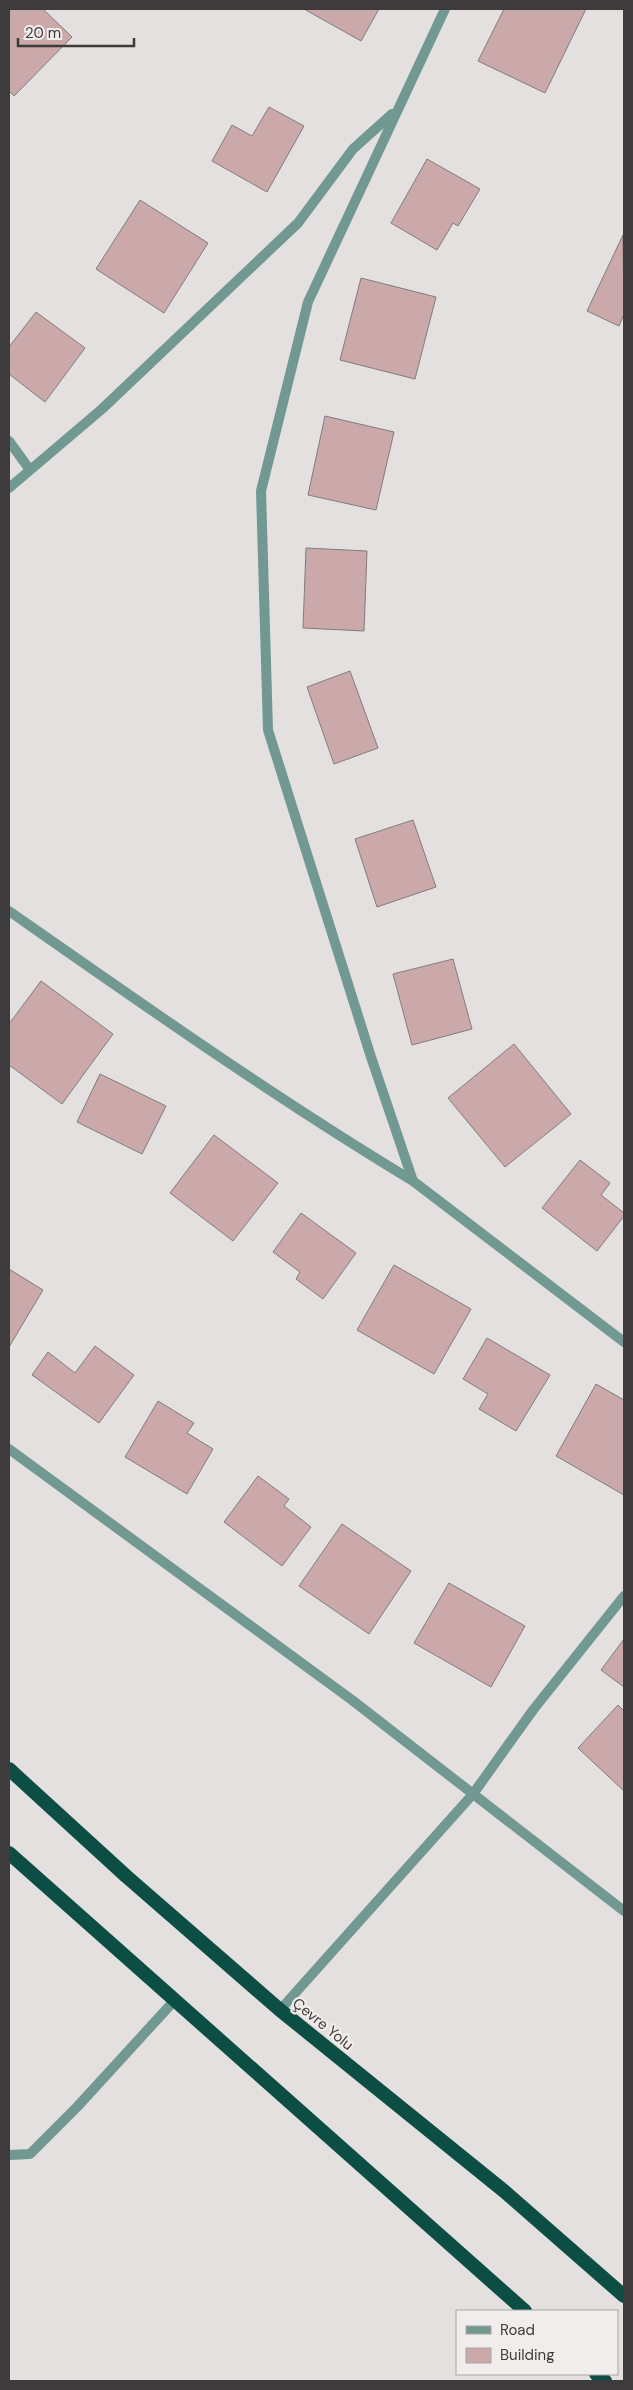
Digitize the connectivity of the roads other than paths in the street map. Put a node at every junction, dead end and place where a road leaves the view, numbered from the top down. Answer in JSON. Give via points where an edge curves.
{"nodes":[{"id":1,"x":444,"y":9,"type":"edge"},
{"id":2,"x":396,"y":110,"type":"junction"},
{"id":3,"x":9,"y":441,"type":"edge"},
{"id":4,"x":30,"y":470,"type":"junction"},
{"id":5,"x":9,"y":488,"type":"edge"},
{"id":6,"x":9,"y":911,"type":"edge"},
{"id":7,"x":413,"y":1181,"type":"junction"},
{"id":8,"x":624,"y":1342,"type":"edge"},
{"id":9,"x":9,"y":1449,"type":"edge"},
{"id":10,"x":624,"y":1596,"type":"edge"},
{"id":11,"x":9,"y":1769,"type":"edge"},
{"id":12,"x":473,"y":1794,"type":"junction"},
{"id":13,"x":9,"y":1853,"type":"edge"},
{"id":14,"x":624,"y":1912,"type":"edge"},
{"id":15,"x":174,"y":2001,"type":"junction"},
{"id":16,"x":280,"y":2010,"type":"junction"},
{"id":17,"x":9,"y":2155,"type":"edge"},
{"id":18,"x":624,"y":2296,"type":"edge"},
{"id":19,"x":524,"y":2310,"type":"edge"}],
"edges":[{"from":1,"to":2,"type":"street"},
{"from":2,"to":4,"type":"street","via":[[353,149],[291,229],[102,409]]},
{"from":2,"to":7,"type":"street","via":[[308,302],[261,491],[268,730]]},
{"from":3,"to":4,"type":"street"},
{"from":4,"to":5,"type":"street"},
{"from":6,"to":7,"type":"street","via":[[195,1041],[338,1136]]},
{"from":7,"to":8,"type":"street"},
{"from":9,"to":12,"type":"street","via":[[352,1700]]},
{"from":10,"to":12,"type":"street","via":[[533,1710]]},
{"from":11,"to":16,"type":"highway","name":"Çevre Yolu"},
{"from":12,"to":14,"type":"street"},
{"from":12,"to":16,"type":"street"},
{"from":13,"to":15,"type":"highway"},
{"from":15,"to":17,"type":"street","via":[[30,2154]]},
{"from":15,"to":19,"type":"highway"},
{"from":16,"to":18,"type":"highway","name":"Çevre Yolu","via":[[504,2191]]}]}
